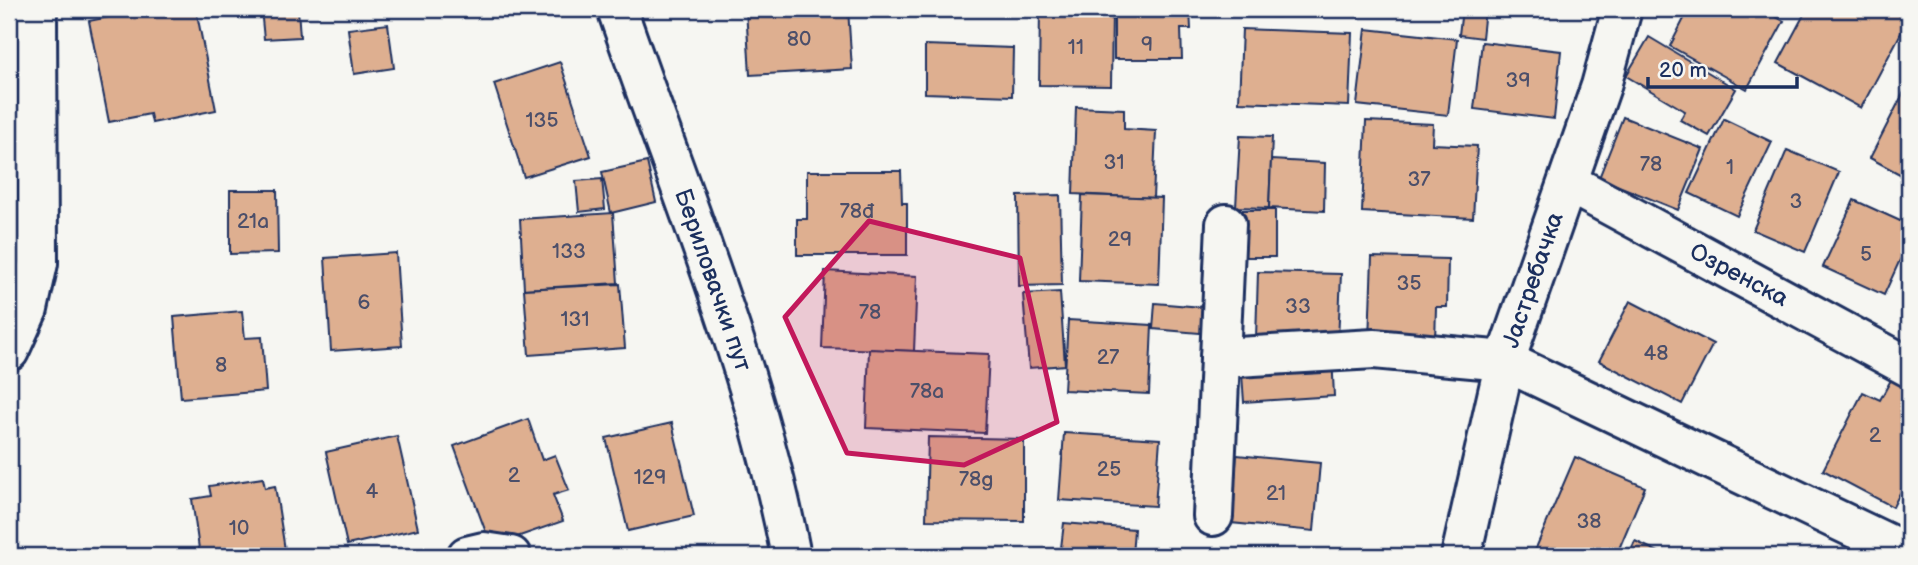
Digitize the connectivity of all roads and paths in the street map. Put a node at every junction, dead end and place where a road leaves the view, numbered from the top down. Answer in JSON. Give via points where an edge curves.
{"nodes":[{"id":1,"x":37,"y":9,"type":"edge"},
{"id":2,"x":617,"y":9,"type":"edge"},
{"id":3,"x":1622,"y":9,"type":"edge"},
{"id":4,"x":1569,"y":183,"type":"junction"},
{"id":5,"x":1226,"y":224,"type":"dead end"},
{"id":6,"x":9,"y":351,"type":"edge"},
{"id":7,"x":1220,"y":358,"type":"junction"},
{"id":8,"x":1505,"y":361,"type":"junction"},
{"id":9,"x":1909,"y":368,"type":"edge"},
{"id":10,"x":1213,"y":516,"type":"dead end"},
{"id":11,"x":1909,"y":554,"type":"edge"},
{"id":12,"x":467,"y":556,"type":"edge"},
{"id":13,"x":511,"y":556,"type":"edge"},
{"id":14,"x":791,"y":556,"type":"edge"},
{"id":15,"x":1461,"y":556,"type":"edge"}],
"edges":[{"from":1,"to":6,"type":"street","via":[[38,263],[28,309]]},
{"from":2,"to":14,"type":"street","name":"Бериловачки пут","via":[[750,385]]},
{"from":3,"to":4,"type":"street","name":"Јастребачка"},
{"from":4,"to":8,"type":"street","name":"Јастребачка"},
{"from":4,"to":9,"type":"street","name":"Озренска"},
{"from":5,"to":7,"type":"street"},
{"from":7,"to":8,"type":"street","via":[[1374,349]]},
{"from":7,"to":10,"type":"street"},
{"from":8,"to":11,"type":"street"},
{"from":8,"to":15,"type":"street","name":"Јастребачка"},
{"from":12,"to":13,"type":"street","via":[[484,552]]}]}
